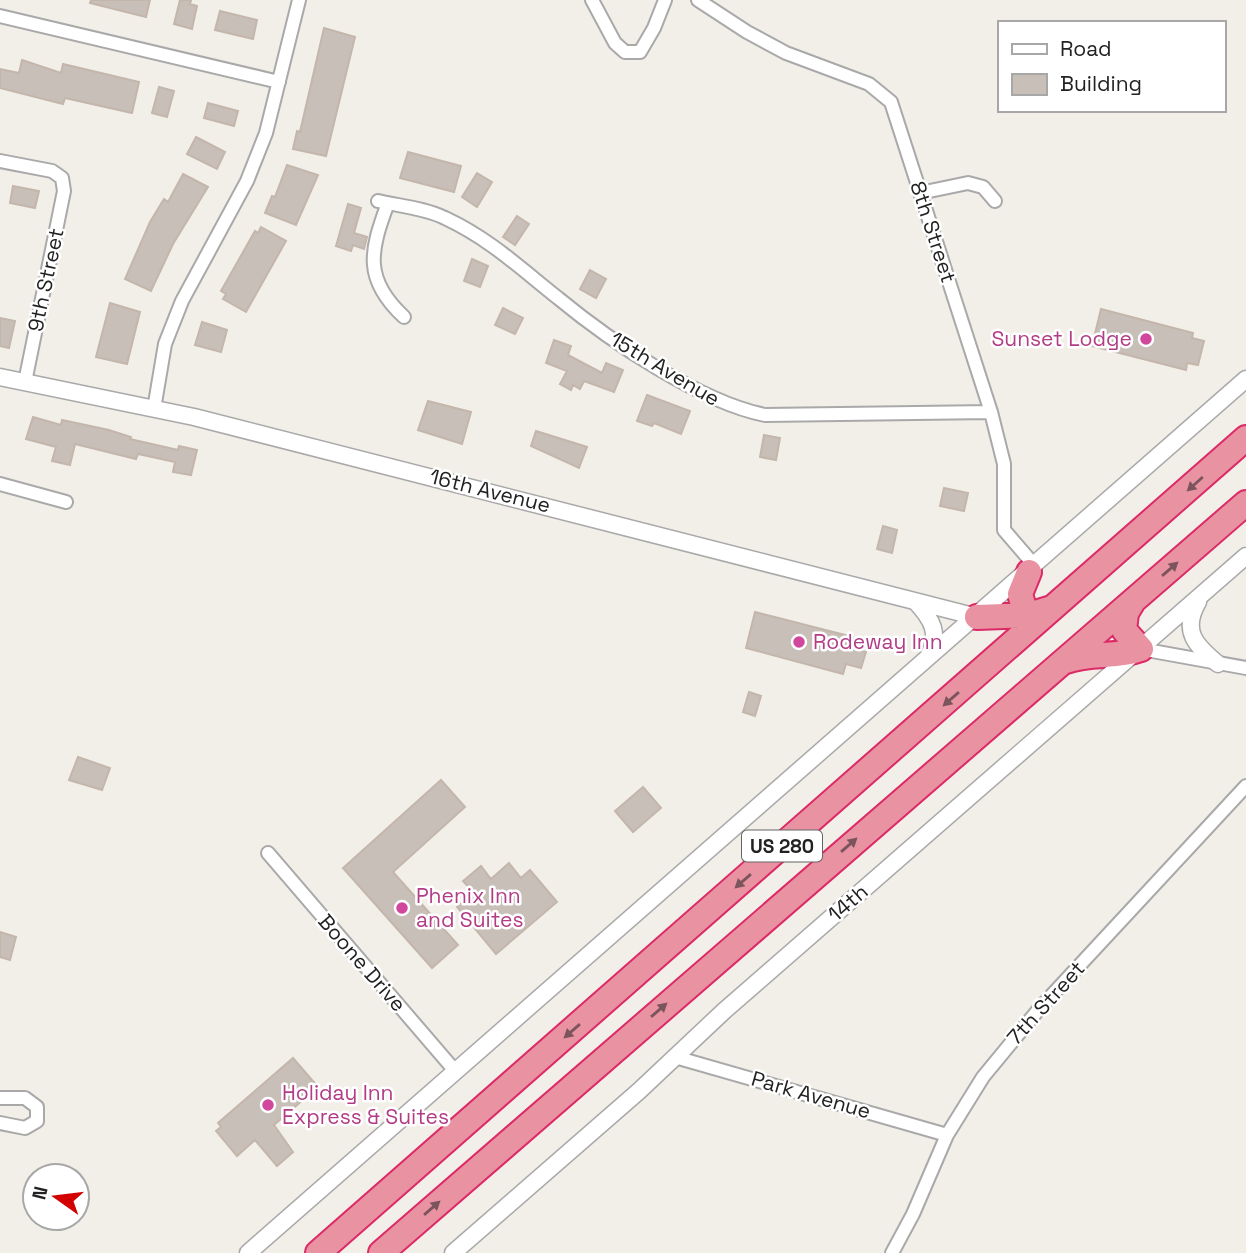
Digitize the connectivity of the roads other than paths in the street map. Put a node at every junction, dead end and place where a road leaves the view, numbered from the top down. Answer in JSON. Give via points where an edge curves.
{"nodes":[{"id":1,"x":299,"y":0,"type":"edge"},
{"id":2,"x":592,"y":0,"type":"edge"},
{"id":3,"x":665,"y":0,"type":"edge"},
{"id":4,"x":698,"y":0,"type":"edge"},
{"id":5,"x":0,"y":16,"type":"edge"},
{"id":6,"x":279,"y":82,"type":"junction"},
{"id":7,"x":0,"y":161,"type":"edge"},
{"id":8,"x":920,"y":192,"type":"junction"},
{"id":9,"x":995,"y":201,"type":"dead end"},
{"id":10,"x":404,"y":317,"type":"dead end"},
{"id":11,"x":0,"y":377,"type":"edge"},
{"id":12,"x":1246,"y":379,"type":"edge"},
{"id":13,"x":24,"y":382,"type":"junction"},
{"id":14,"x":154,"y":409,"type":"junction"},
{"id":15,"x":991,"y":412,"type":"junction"},
{"id":16,"x":1246,"y":438,"type":"edge"},
{"id":17,"x":0,"y":484,"type":"edge"},
{"id":18,"x":66,"y":502,"type":"dead end"},
{"id":19,"x":1246,"y":503,"type":"edge"},
{"id":20,"x":1246,"y":556,"type":"edge"},
{"id":21,"x":1032,"y":569,"type":"junction"},
{"id":22,"x":1202,"y":595,"type":"junction"},
{"id":23,"x":915,"y":601,"type":"junction"},
{"id":24,"x":1133,"y":602,"type":"junction"},
{"id":25,"x":1059,"y":605,"type":"junction"},
{"id":26,"x":1034,"y":614,"type":"junction"},
{"id":27,"x":977,"y":617,"type":"junction"},
{"id":28,"x":1141,"y":649,"type":"junction"},
{"id":29,"x":1063,"y":662,"type":"junction"},
{"id":30,"x":923,"y":664,"type":"junction"},
{"id":31,"x":1218,"y":664,"type":"junction"},
{"id":32,"x":990,"y":665,"type":"junction"},
{"id":33,"x":1246,"y":668,"type":"edge"},
{"id":34,"x":1246,"y":786,"type":"edge"},
{"id":35,"x":268,"y":853,"type":"dead end"},
{"id":36,"x":675,"y":1057,"type":"junction"},
{"id":37,"x":456,"y":1072,"type":"junction"},
{"id":38,"x":0,"y":1098,"type":"edge"},
{"id":39,"x":0,"y":1123,"type":"edge"},
{"id":40,"x":947,"y":1135,"type":"junction"},
{"id":41,"x":248,"y":1253,"type":"edge"},
{"id":42,"x":318,"y":1253,"type":"edge"},
{"id":43,"x":381,"y":1253,"type":"edge"},
{"id":44,"x":453,"y":1253,"type":"edge"},
{"id":45,"x":892,"y":1253,"type":"edge"}],
"edges":[{"from":1,"to":6,"type":"street"},
{"from":2,"to":3,"type":"street","via":[[615,43],[625,52],[640,52]]},
{"from":4,"to":8,"type":"street","name":"8th Street","via":[[786,52],[869,84],[891,102]]},
{"from":5,"to":6,"type":"street"},
{"from":6,"to":14,"type":"street","via":[[247,181],[181,301],[165,344]]},
{"from":7,"to":13,"type":"street","name":"9th Street","via":[[52,171],[62,178],[64,191]]},
{"from":8,"to":9,"type":"street","via":[[968,183],[983,187]]},
{"from":8,"to":15,"type":"street","name":"8th Street"},
{"from":10,"to":15,"type":"street","name":"15th Avenue","via":[[383,296],[374,269],[374,240],[383,202],[443,216],[505,252],[607,334],[735,409],[778,415]]},
{"from":11,"to":13,"type":"street","name":"16th Avenue"},
{"from":12,"to":21,"type":"street"},
{"from":13,"to":14,"type":"street","name":"16th Avenue"},
{"from":14,"to":23,"type":"street","name":"16th Avenue"},
{"from":15,"to":21,"type":"street","name":"8th Street","via":[[1004,464],[1004,530]]},
{"from":16,"to":25,"type":"highway","number":"US 280","one_way":true},
{"from":17,"to":18,"type":"street"},
{"from":24,"to":19,"type":"highway","number":"US 280","one_way":true},
{"from":20,"to":22,"type":"street","name":"14th"},
{"from":21,"to":26,"type":"highway","via":[[1020,598],[1024,608]]},
{"from":21,"to":27,"type":"street"},
{"from":22,"to":28,"type":"street","name":"14th"},
{"from":22,"to":31,"type":"street","via":[[1192,613],[1190,632],[1196,646]]},
{"from":23,"to":27,"type":"street","name":"16th Avenue"},
{"from":23,"to":30,"type":"street","via":[[930,618],[934,631],[934,645]]},
{"from":24,"to":28,"type":"highway","via":[[1124,630]]},
{"from":24,"to":29,"type":"highway","number":"US 280"},
{"from":25,"to":26,"type":"highway"},
{"from":25,"to":32,"type":"highway","number":"US 280"},
{"from":26,"to":27,"type":"highway"},
{"from":27,"to":30,"type":"street"},
{"from":27,"to":32,"type":"highway","via":[[1001,638]]},
{"from":28,"to":29,"type":"highway"},
{"from":28,"to":31,"type":"street"},
{"from":28,"to":36,"type":"street","name":"14th"},
{"from":43,"to":29,"type":"highway","number":"US 280","one_way":true},
{"from":30,"to":37,"type":"street"},
{"from":31,"to":33,"type":"street"},
{"from":32,"to":42,"type":"highway","number":"US 280","one_way":true},
{"from":34,"to":40,"type":"street","name":"7th Street","via":[[1017,1034]]},
{"from":35,"to":37,"type":"street","name":"Boone Drive"},
{"from":36,"to":40,"type":"street","name":"Park Avenue"},
{"from":36,"to":44,"type":"street","name":"14th"},
{"from":37,"to":41,"type":"street"},
{"from":38,"to":39,"type":"street","via":[[25,1098],[37,1107],[37,1121],[25,1128]]},
{"from":40,"to":45,"type":"street","name":"7th Street"}]}
